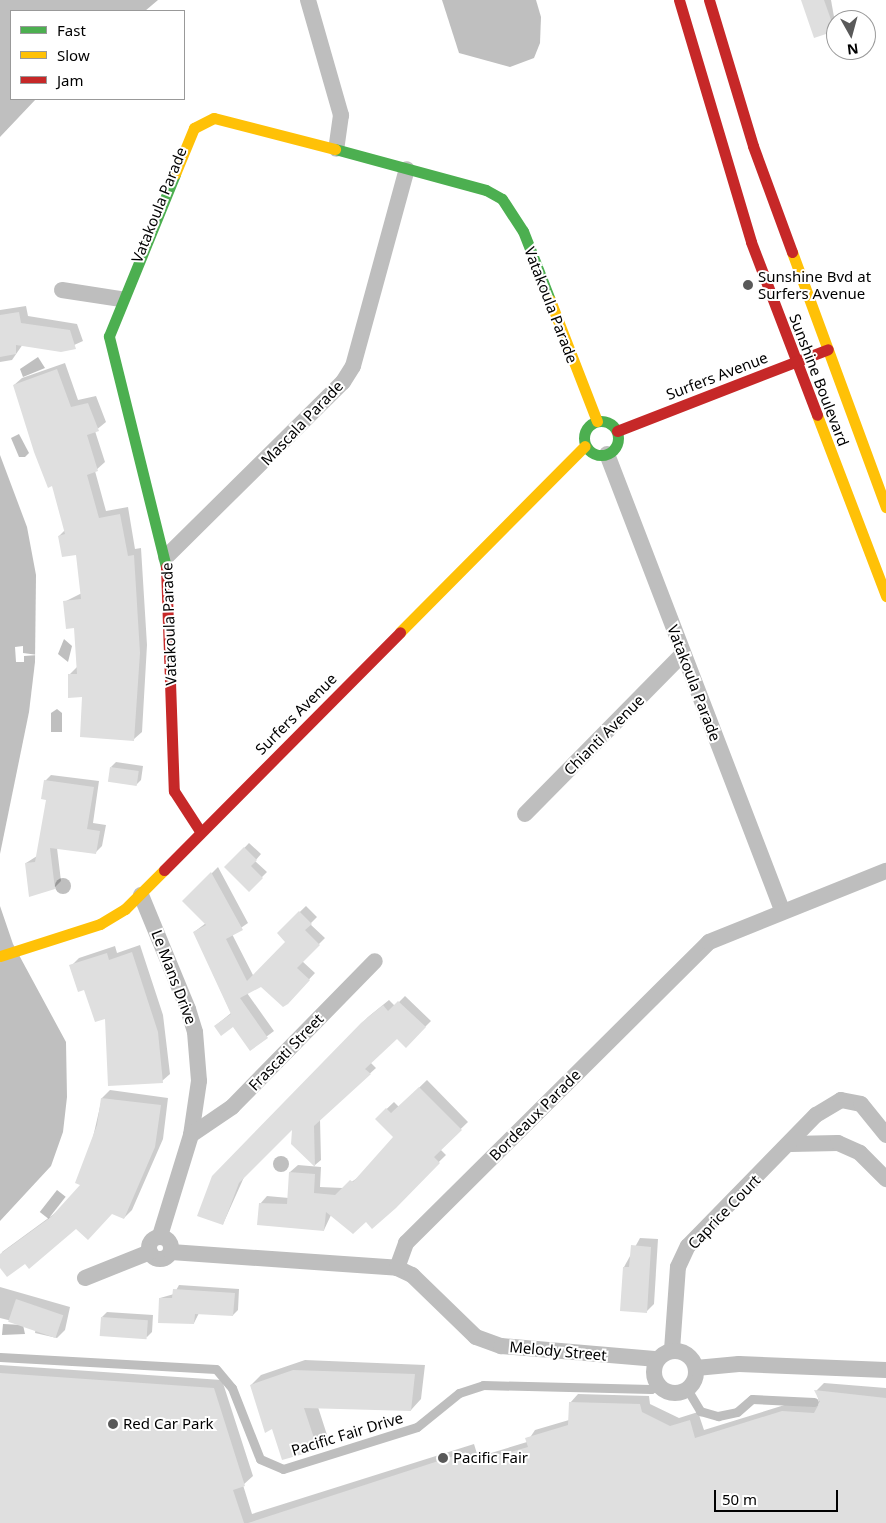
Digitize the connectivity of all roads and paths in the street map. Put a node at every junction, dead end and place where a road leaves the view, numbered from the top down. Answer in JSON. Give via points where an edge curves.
{"nodes":[{"id":1,"x":308,"y":0,"type":"edge"},
{"id":2,"x":679,"y":0,"type":"edge"},
{"id":3,"x":709,"y":0,"type":"edge"},
{"id":4,"x":336,"y":148,"type":"junction"},
{"id":5,"x":407,"y":169,"type":"junction"},
{"id":6,"x":62,"y":290,"type":"dead end"},
{"id":7,"x":121,"y":299,"type":"junction"},
{"id":8,"x":828,"y":349,"type":"junction"},
{"id":9,"x":795,"y":362,"type":"junction"},
{"id":10,"x":597,"y":422,"type":"junction"},
{"id":11,"x":616,"y":431,"type":"junction"},
{"id":12,"x":585,"y":446,"type":"junction"},
{"id":13,"x":607,"y":454,"type":"junction"},
{"id":14,"x":886,"y":507,"type":"edge"},
{"id":15,"x":166,"y":557,"type":"junction"},
{"id":16,"x":886,"y":596,"type":"edge"},
{"id":17,"x":682,"y":656,"type":"junction"},
{"id":18,"x":525,"y":814,"type":"dead end"},
{"id":19,"x":200,"y":831,"type":"junction"},
{"id":20,"x":886,"y":871,"type":"edge"},
{"id":21,"x":141,"y":895,"type":"junction"},
{"id":22,"x":782,"y":911,"type":"junction"},
{"id":23,"x":0,"y":956,"type":"edge"},
{"id":24,"x":375,"y":961,"type":"dead end"},
{"id":25,"x":191,"y":1135,"type":"junction"},
{"id":26,"x":886,"y":1136,"type":"edge"},
{"id":27,"x":791,"y":1144,"type":"junction"},
{"id":28,"x":886,"y":1179,"type":"edge"},
{"id":29,"x":160,"y":1236,"type":"junction"},
{"id":30,"x":150,"y":1252,"type":"junction"},
{"id":31,"x":171,"y":1252,"type":"junction"},
{"id":32,"x":397,"y":1268,"type":"junction"},
{"id":33,"x":85,"y":1278,"type":"dead end"},
{"id":34,"x":672,"y":1350,"type":"junction"},
{"id":35,"x":0,"y":1357,"type":"edge"},
{"id":36,"x":657,"y":1360,"type":"junction"},
{"id":37,"x":696,"y":1368,"type":"junction"},
{"id":38,"x":886,"y":1370,"type":"edge"},
{"id":39,"x":658,"y":1385,"type":"junction"},
{"id":40,"x":687,"y":1390,"type":"junction"},
{"id":41,"x":814,"y":1402,"type":"dead end"}],
"edges":[{"from":1,"to":4,"type":"street","via":[[341,115]]},
{"from":2,"to":9,"type":"street","name":"Sunshine Boulevard","via":[[751,242]]},
{"from":3,"to":8,"type":"street","name":"Sunshine Boulevard","via":[[753,146]]},
{"from":4,"to":5,"type":"street","name":"Vatakoula Parade"},
{"from":4,"to":7,"type":"street","name":"Vatakoula Parade","via":[[214,118],[194,128]]},
{"from":5,"to":10,"type":"street","name":"Vatakoula Parade","via":[[486,190],[516,214]]},
{"from":5,"to":15,"type":"street","name":"Mascala Parade","via":[[353,366],[343,382]]},
{"from":6,"to":7,"type":"street"},
{"from":7,"to":15,"type":"street","name":"Vatakoula Parade","via":[[109,336]]},
{"from":8,"to":9,"type":"street","name":"Surfers Avenue"},
{"from":8,"to":14,"type":"street","name":"Sunshine Boulevard"},
{"from":9,"to":11,"type":"street","name":"Surfers Avenue"},
{"from":9,"to":16,"type":"street","name":"Sunshine Boulevard"},
{"from":10,"to":11,"type":"street","via":[[609,423]]},
{"from":10,"to":12,"type":"street","via":[[586,429]]},
{"from":11,"to":13,"type":"street","via":[[616,448]]},
{"from":12,"to":13,"type":"street","via":[[598,456]]},
{"from":12,"to":19,"type":"street","name":"Surfers Avenue"},
{"from":13,"to":17,"type":"street","name":"Vatakoula Parade"},
{"from":15,"to":19,"type":"street","name":"Vatakoula Parade","via":[[174,791]]},
{"from":17,"to":18,"type":"street","name":"Chianti Avenue"},
{"from":17,"to":22,"type":"street","name":"Vatakoula Parade"},
{"from":19,"to":21,"type":"street","name":"Surfers Avenue"},
{"from":20,"to":22,"type":"street","name":"Bordeaux Parade"},
{"from":21,"to":23,"type":"street","name":"Surfers Avenue","via":[[113,918]]},
{"from":21,"to":25,"type":"street","name":"Le Mans Drive","via":[[196,1032],[198,1081]]},
{"from":22,"to":32,"type":"street","name":"Bordeaux Parade","via":[[709,942],[695,954],[406,1244]]},
{"from":24,"to":25,"type":"street","name":"Frascati Street","via":[[232,1107]]},
{"from":25,"to":29,"type":"street","name":"Le Mans Drive"},
{"from":26,"to":27,"type":"street","name":"Caprice Court","via":[[861,1104],[841,1100],[816,1115]]},
{"from":27,"to":28,"type":"street","via":[[838,1143],[860,1153]]},
{"from":27,"to":34,"type":"street","name":"Caprice Court","via":[[688,1246],[678,1267]]},
{"from":29,"to":30,"type":"street","via":[[151,1241]]},
{"from":29,"to":31,"type":"street","via":[[170,1241]]},
{"from":30,"to":31,"type":"street","via":[[163,1259]]},
{"from":30,"to":33,"type":"street"},
{"from":31,"to":32,"type":"street"},
{"from":32,"to":36,"type":"street","name":"Melody Street","via":[[412,1275],[476,1337],[501,1346]]},
{"from":34,"to":36,"type":"street"},
{"from":34,"to":37,"type":"street","via":[[690,1357]]},
{"from":35,"to":39,"type":"lane","name":"Pacific Fair Drive","via":[[216,1370],[232,1388],[260,1459],[283,1469],[417,1427],[459,1393],[483,1385],[651,1389]]},
{"from":36,"to":39,"type":"street","via":[[653,1372]]},
{"from":37,"to":38,"type":"street","via":[[739,1364]]},
{"from":37,"to":40,"type":"street"},
{"from":39,"to":40,"type":"street","via":[[675,1394]]},
{"from":40,"to":41,"type":"lane","via":[[700,1411],[718,1416],[737,1412],[752,1399]]}]}
